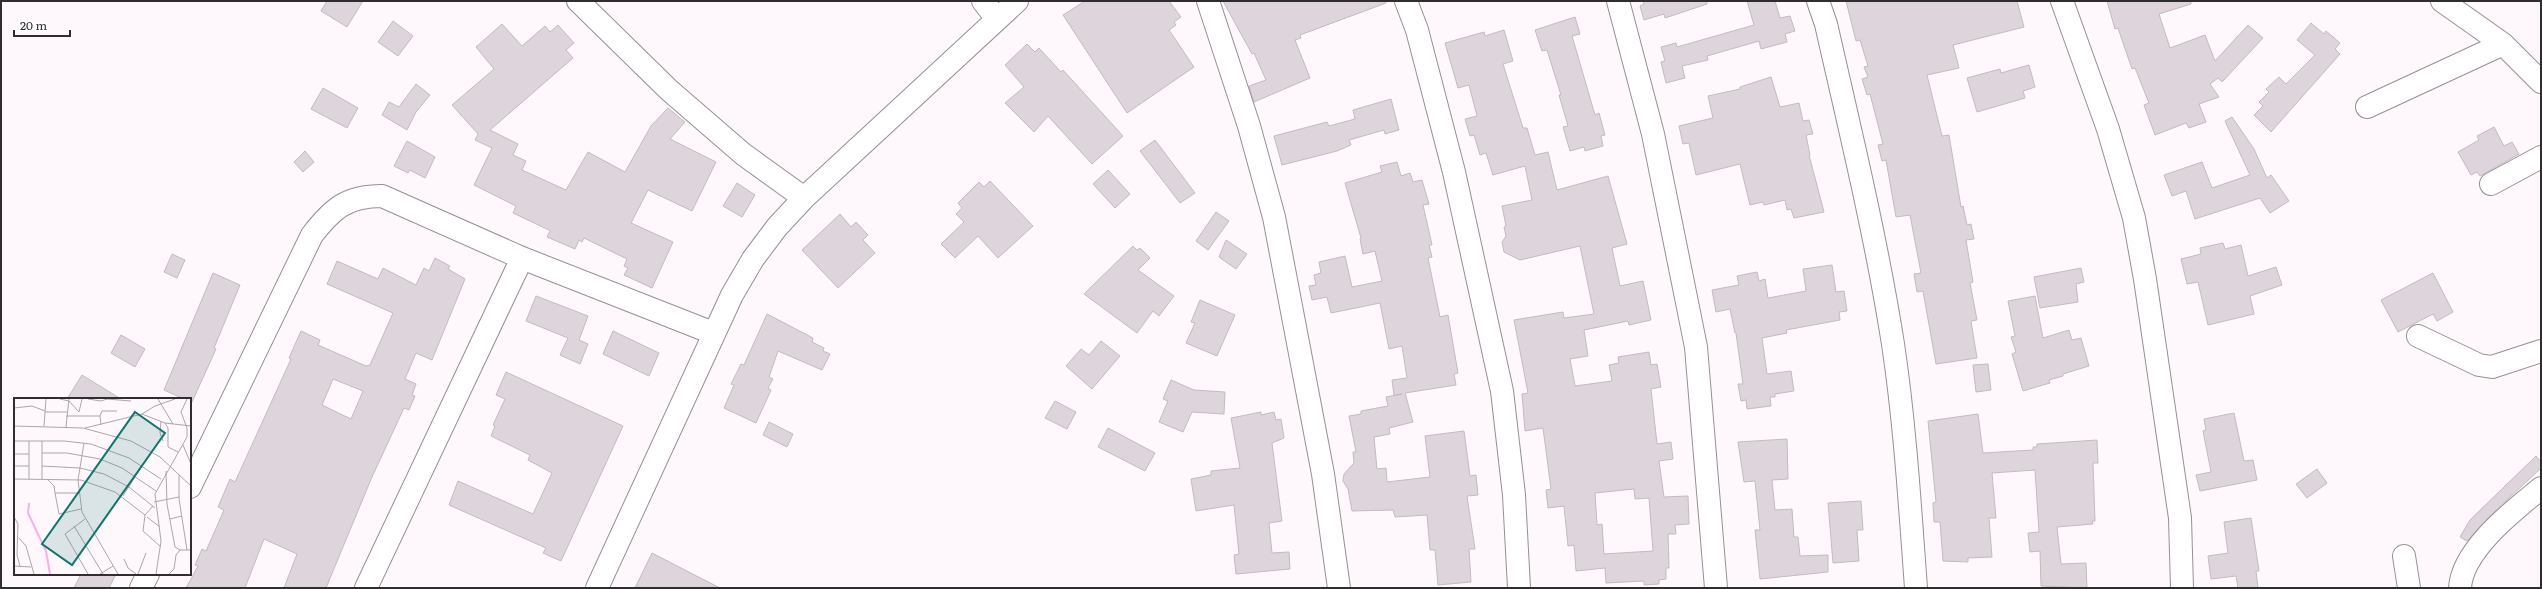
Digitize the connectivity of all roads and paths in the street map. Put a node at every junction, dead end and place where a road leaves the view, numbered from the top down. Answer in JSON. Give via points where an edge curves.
{"nodes":[{"id":1,"x":578,"y":1,"type":"edge"},
{"id":2,"x":983,"y":1,"type":"edge"},
{"id":3,"x":1017,"y":1,"type":"edge"},
{"id":4,"x":1208,"y":1,"type":"edge"},
{"id":5,"x":1406,"y":1,"type":"edge"},
{"id":6,"x":1618,"y":1,"type":"edge"},
{"id":7,"x":1818,"y":1,"type":"edge"},
{"id":8,"x":2062,"y":1,"type":"edge"},
{"id":9,"x":2442,"y":1,"type":"edge"},
{"id":10,"x":996,"y":18,"type":"junction"},
{"id":11,"x":2503,"y":44,"type":"junction"},
{"id":12,"x":2541,"y":82,"type":"edge"},
{"id":13,"x":2367,"y":107,"type":"dead end"},
{"id":14,"x":2541,"y":157,"type":"edge"},
{"id":15,"x":2491,"y":184,"type":"dead end"},
{"id":16,"x":804,"y":198,"type":"junction"},
{"id":17,"x":522,"y":258,"type":"junction"},
{"id":18,"x":713,"y":333,"type":"junction"},
{"id":19,"x":2418,"y":336,"type":"dead end"},
{"id":20,"x":2541,"y":351,"type":"edge"},
{"id":21,"x":191,"y":485,"type":"edge"},
{"id":22,"x":2541,"y":488,"type":"edge"},
{"id":23,"x":2404,"y":556,"type":"dead end"},
{"id":24,"x":148,"y":575,"type":"edge"},
{"id":25,"x":141,"y":588,"type":"edge"},
{"id":26,"x":366,"y":588,"type":"edge"},
{"id":27,"x":597,"y":588,"type":"edge"},
{"id":28,"x":1339,"y":588,"type":"edge"},
{"id":29,"x":1519,"y":588,"type":"edge"},
{"id":30,"x":1716,"y":588,"type":"edge"},
{"id":31,"x":1911,"y":588,"type":"edge"},
{"id":32,"x":2182,"y":588,"type":"edge"},
{"id":33,"x":2409,"y":588,"type":"edge"},
{"id":34,"x":2460,"y":588,"type":"edge"}],
"edges":[{"from":1,"to":16,"type":"street","via":[[680,99],[743,154]]},
{"from":2,"to":10,"type":"street"},
{"from":3,"to":10,"type":"street"},
{"from":4,"to":28,"type":"street","via":[[1249,126],[1274,217],[1323,474]]},
{"from":5,"to":29,"type":"street","via":[[1454,172],[1502,391],[1514,495]]},
{"from":6,"to":30,"type":"street","via":[[1654,142],[1696,347]]},
{"from":7,"to":31,"type":"street","via":[[1826,24],[1871,224],[1893,344],[1906,455]]},
{"from":8,"to":32,"type":"street","via":[[2108,129],[2134,218],[2180,518]]},
{"from":9,"to":11,"type":"street"},
{"from":10,"to":16,"type":"street"},
{"from":11,"to":12,"type":"street"},
{"from":11,"to":13,"type":"street"},
{"from":14,"to":15,"type":"street"},
{"from":16,"to":18,"type":"street","via":[[777,227],[753,259]]},
{"from":17,"to":18,"type":"street"},
{"from":17,"to":21,"type":"street","via":[[382,196],[349,200],[333,210],[312,235]]},
{"from":17,"to":26,"type":"street"},
{"from":18,"to":27,"type":"street"},
{"from":19,"to":20,"type":"street","via":[[2478,365],[2492,367]]},
{"from":22,"to":34,"type":"street","via":[[2496,525],[2463,569]]},
{"from":23,"to":33,"type":"street"},
{"from":24,"to":25,"type":"street"}]}
